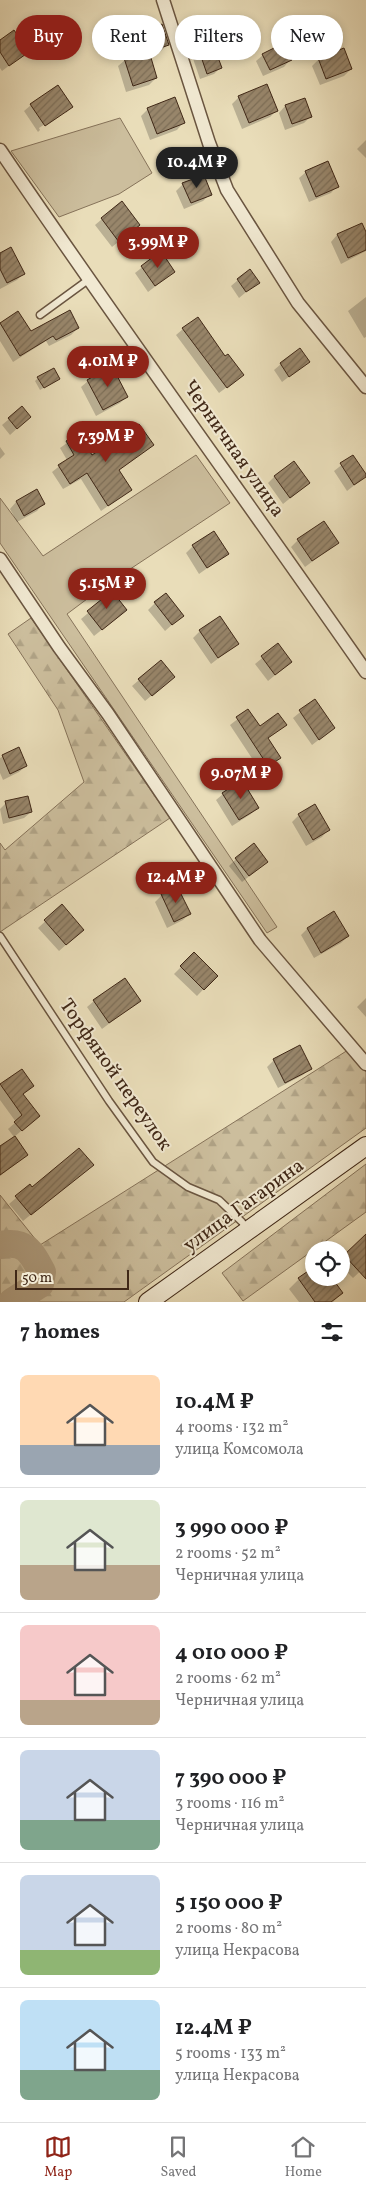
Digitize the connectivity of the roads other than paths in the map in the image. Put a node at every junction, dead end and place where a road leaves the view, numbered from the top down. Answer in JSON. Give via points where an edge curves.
{"nodes":[{"id":1,"x":163,"y":0,"type":"edge"},
{"id":2,"x":0,"y":150,"type":"edge"},
{"id":3,"x":88,"y":280,"type":"junction"},
{"id":4,"x":40,"y":316,"type":"dead end"},
{"id":5,"x":366,"y":387,"type":"edge"},
{"id":6,"x":0,"y":559,"type":"edge"},
{"id":7,"x":366,"y":672,"type":"edge"},
{"id":8,"x":0,"y":936,"type":"edge"},
{"id":9,"x":366,"y":1064,"type":"edge"},
{"id":10,"x":366,"y":1146,"type":"edge"},
{"id":11,"x":247,"y":1230,"type":"junction"},
{"id":12,"x":148,"y":1302,"type":"edge"}],
"edges":[{"from":1,"to":5,"type":"street","via":[[227,190],[298,303]]},
{"from":2,"to":3,"type":"street","name":"Черничная улица"},
{"from":3,"to":4,"type":"lane"},
{"from":3,"to":7,"type":"street","name":"Черничная улица"},
{"from":6,"to":9,"type":"street","via":[[260,940]]},
{"from":8,"to":11,"type":"lane","name":"Торфяной переулок","via":[[153,1162],[188,1187],[219,1200]]},
{"from":10,"to":11,"type":"main road","name":"улица Гагарина"},
{"from":11,"to":12,"type":"main road","name":"улица Гагарина"}]}
